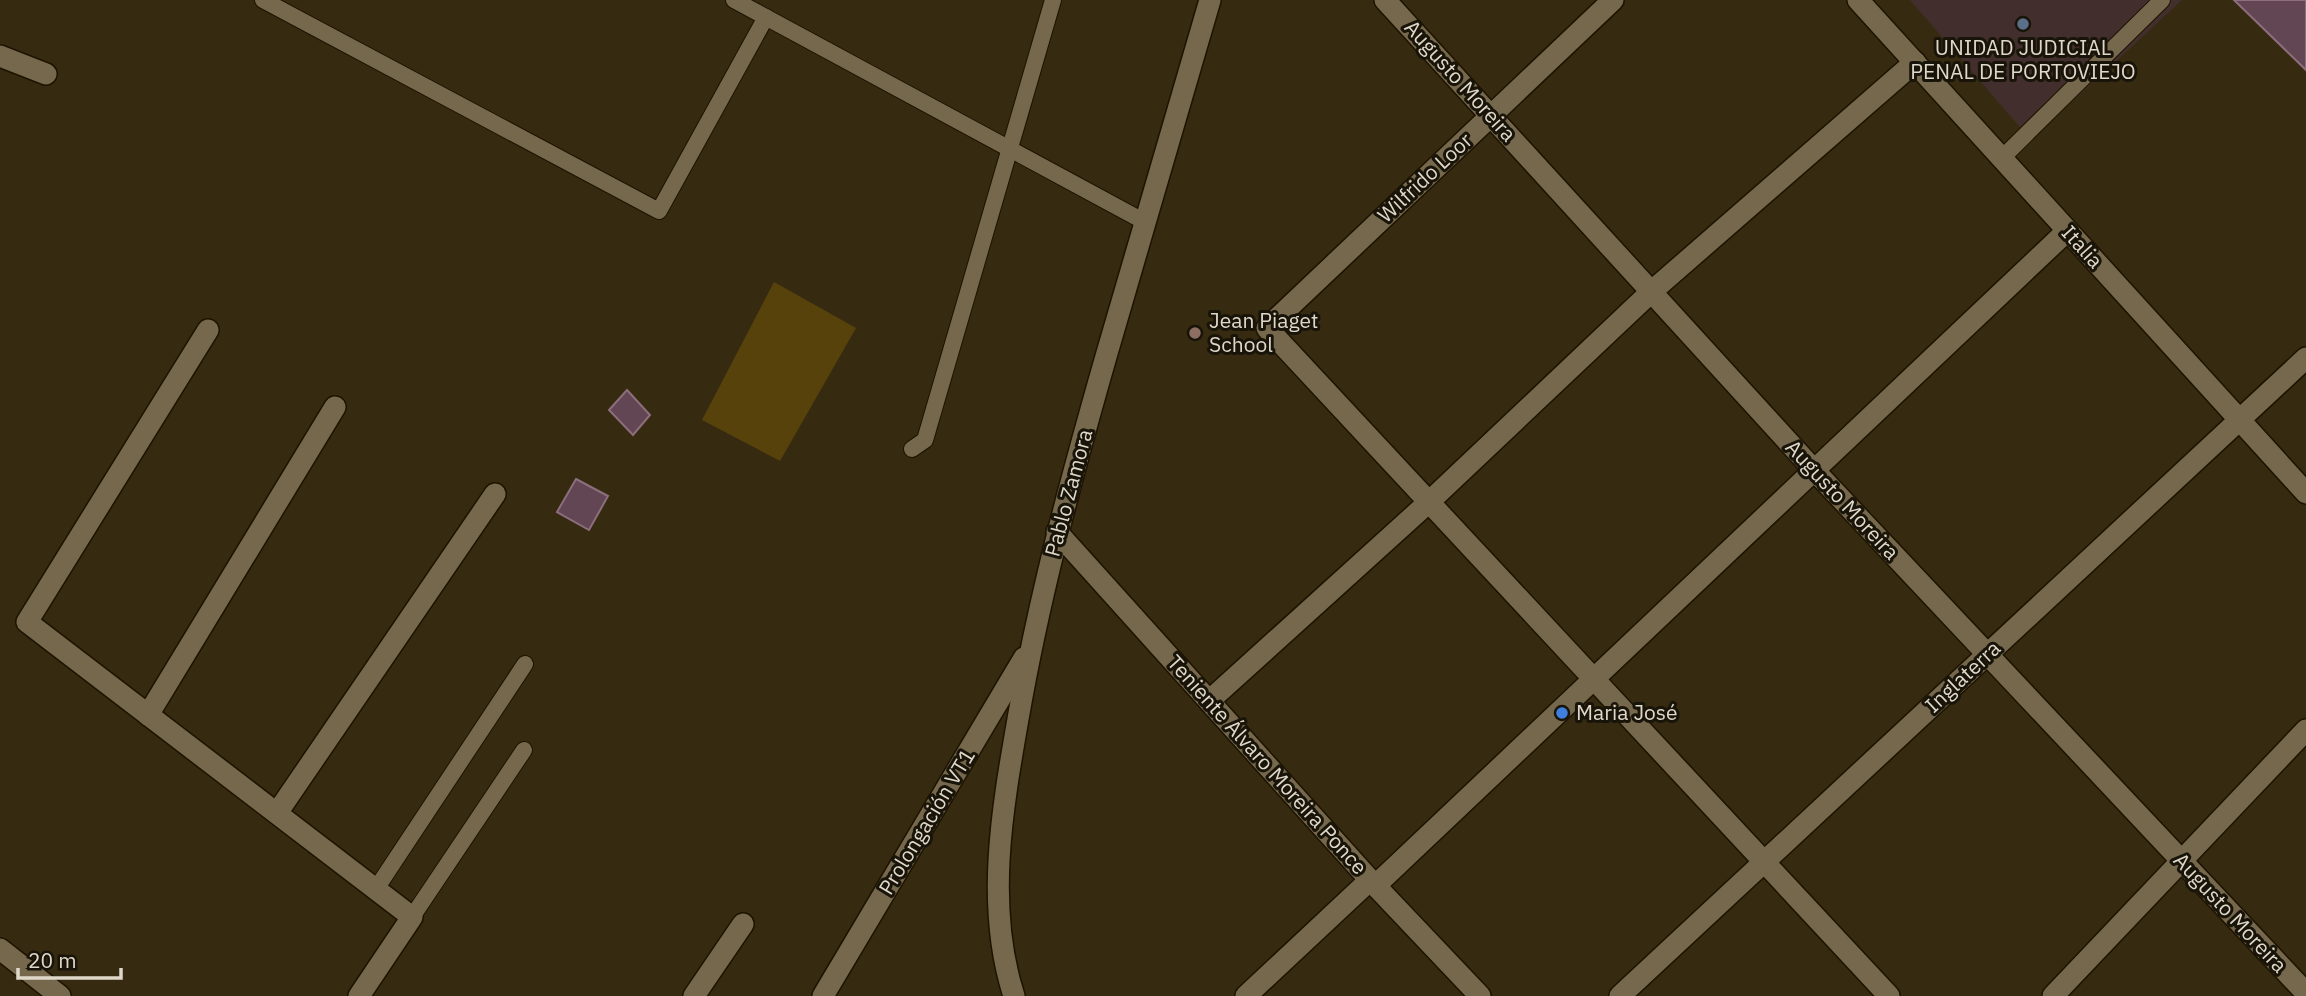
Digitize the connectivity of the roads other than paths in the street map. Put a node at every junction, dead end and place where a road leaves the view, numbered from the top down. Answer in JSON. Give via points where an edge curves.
{"nodes":[{"id":1,"x":263,"y":0,"type":"edge"},
{"id":2,"x":734,"y":0,"type":"edge"},
{"id":3,"x":1053,"y":0,"type":"edge"},
{"id":4,"x":1209,"y":0,"type":"edge"},
{"id":5,"x":1385,"y":0,"type":"edge"},
{"id":6,"x":1613,"y":0,"type":"edge"},
{"id":7,"x":1858,"y":0,"type":"edge"},
{"id":8,"x":2161,"y":0,"type":"edge"},
{"id":9,"x":766,"y":17,"type":"junction"},
{"id":10,"x":0,"y":56,"type":"edge"},
{"id":11,"x":1915,"y":62,"type":"junction"},
{"id":12,"x":46,"y":74,"type":"dead end"},
{"id":13,"x":1491,"y":116,"type":"junction"},
{"id":14,"x":1010,"y":148,"type":"junction"},
{"id":15,"x":2002,"y":158,"type":"junction"},
{"id":16,"x":1145,"y":222,"type":"junction"},
{"id":17,"x":2067,"y":231,"type":"junction"},
{"id":18,"x":1651,"y":292,"type":"junction"},
{"id":19,"x":208,"y":330,"type":"dead end"},
{"id":20,"x":2306,"y":358,"type":"edge"},
{"id":21,"x":335,"y":407,"type":"dead end"},
{"id":22,"x":2241,"y":419,"type":"junction"},
{"id":23,"x":912,"y":449,"type":"dead end"},
{"id":24,"x":1814,"y":470,"type":"junction"},
{"id":25,"x":2306,"y":493,"type":"edge"},
{"id":26,"x":495,"y":494,"type":"dead end"},
{"id":27,"x":1430,"y":501,"type":"junction"},
{"id":28,"x":1057,"y":532,"type":"junction"},
{"id":29,"x":1030,"y":647,"type":"junction"},
{"id":30,"x":1987,"y":655,"type":"junction"},
{"id":31,"x":526,"y":664,"type":"dead end"},
{"id":32,"x":1592,"y":680,"type":"junction"},
{"id":33,"x":1209,"y":701,"type":"junction"},
{"id":34,"x":148,"y":715,"type":"junction"},
{"id":35,"x":2306,"y":730,"type":"edge"},
{"id":36,"x":524,"y":750,"type":"dead end"},
{"id":37,"x":277,"y":813,"type":"junction"},
{"id":38,"x":2181,"y":861,"type":"junction"},
{"id":39,"x":1764,"y":863,"type":"junction"},
{"id":40,"x":1373,"y":883,"type":"junction"},
{"id":41,"x":376,"y":889,"type":"junction"},
{"id":42,"x":412,"y":917,"type":"junction"},
{"id":43,"x":743,"y":924,"type":"dead end"},
{"id":44,"x":0,"y":949,"type":"edge"},
{"id":45,"x":2306,"y":993,"type":"edge"},
{"id":46,"x":60,"y":996,"type":"edge"},
{"id":47,"x":359,"y":996,"type":"edge"},
{"id":48,"x":694,"y":996,"type":"edge"},
{"id":49,"x":824,"y":996,"type":"edge"},
{"id":50,"x":1014,"y":996,"type":"edge"},
{"id":51,"x":1246,"y":996,"type":"edge"},
{"id":52,"x":1480,"y":996,"type":"edge"},
{"id":53,"x":1620,"y":996,"type":"edge"},
{"id":54,"x":1889,"y":996,"type":"edge"},
{"id":55,"x":2053,"y":996,"type":"edge"}],
"edges":[{"from":1,"to":9,"type":"lane","via":[[659,211]]},
{"from":2,"to":9,"type":"lane"},
{"from":3,"to":14,"type":"lane"},
{"from":4,"to":16,"type":"street","name":"Pablo Zamora"},
{"from":5,"to":13,"type":"street","name":"Augusto Moreira"},
{"from":6,"to":13,"type":"street","name":"Wilfrido Loor"},
{"from":7,"to":11,"type":"street","name":"Italia"},
{"from":8,"to":15,"type":"lane"},
{"from":9,"to":14,"type":"lane"},
{"from":10,"to":12,"type":"street"},
{"from":11,"to":15,"type":"street","name":"Italia"},
{"from":11,"to":18,"type":"street"},
{"from":13,"to":18,"type":"street","name":"Augusto Moreira"},
{"from":13,"to":27,"type":"street","name":"Wilfrido Loor","via":[[1267,328]]},
{"from":14,"to":16,"type":"lane"},
{"from":14,"to":23,"type":"lane","via":[[925,440]]},
{"from":15,"to":17,"type":"street","name":"Italia"},
{"from":16,"to":28,"type":"street","name":"Pablo Zamora"},
{"from":17,"to":22,"type":"street","name":"Italia"},
{"from":17,"to":24,"type":"street"},
{"from":18,"to":24,"type":"street","name":"Augusto Moreira"},
{"from":18,"to":27,"type":"street"},
{"from":19,"to":34,"type":"street","via":[[27,622]]},
{"from":20,"to":22,"type":"street","name":"Inglaterra"},
{"from":21,"to":34,"type":"street"},
{"from":22,"to":25,"type":"street","name":"Italia"},
{"from":22,"to":30,"type":"street","name":"Inglaterra"},
{"from":24,"to":30,"type":"street","name":"Augusto Moreira"},
{"from":24,"to":32,"type":"street"},
{"from":26,"to":37,"type":"street"},
{"from":27,"to":32,"type":"street"},
{"from":27,"to":33,"type":"street"},
{"from":28,"to":29,"type":"street","name":"Pablo Zamora"},
{"from":28,"to":33,"type":"street","name":"Teniente Álvaro Moreira Ponce"},
{"from":29,"to":49,"type":"street","name":"Prolongación VT1"},
{"from":29,"to":50,"type":"street","name":"Pablo Zamora","via":[[1006,795],[998,889],[1001,945]]},
{"from":30,"to":38,"type":"street","name":"Augusto Moreira"},
{"from":30,"to":39,"type":"street","name":"Inglaterra"},
{"from":31,"to":41,"type":"lane"},
{"from":32,"to":39,"type":"street"},
{"from":32,"to":40,"type":"street"},
{"from":33,"to":40,"type":"street","name":"Teniente Álvaro Moreira Ponce"},
{"from":34,"to":37,"type":"street"},
{"from":35,"to":38,"type":"street"},
{"from":36,"to":42,"type":"lane"},
{"from":37,"to":41,"type":"street"},
{"from":38,"to":45,"type":"street","name":"Augusto Moreira"},
{"from":38,"to":55,"type":"street"},
{"from":39,"to":53,"type":"street","name":"Inglaterra"},
{"from":39,"to":54,"type":"street"},
{"from":40,"to":51,"type":"street"},
{"from":40,"to":52,"type":"street","name":"Teniente Álvaro Moreira Ponce"},
{"from":41,"to":42,"type":"street"},
{"from":42,"to":47,"type":"street"},
{"from":43,"to":48,"type":"street"},
{"from":44,"to":46,"type":"street"}]}
